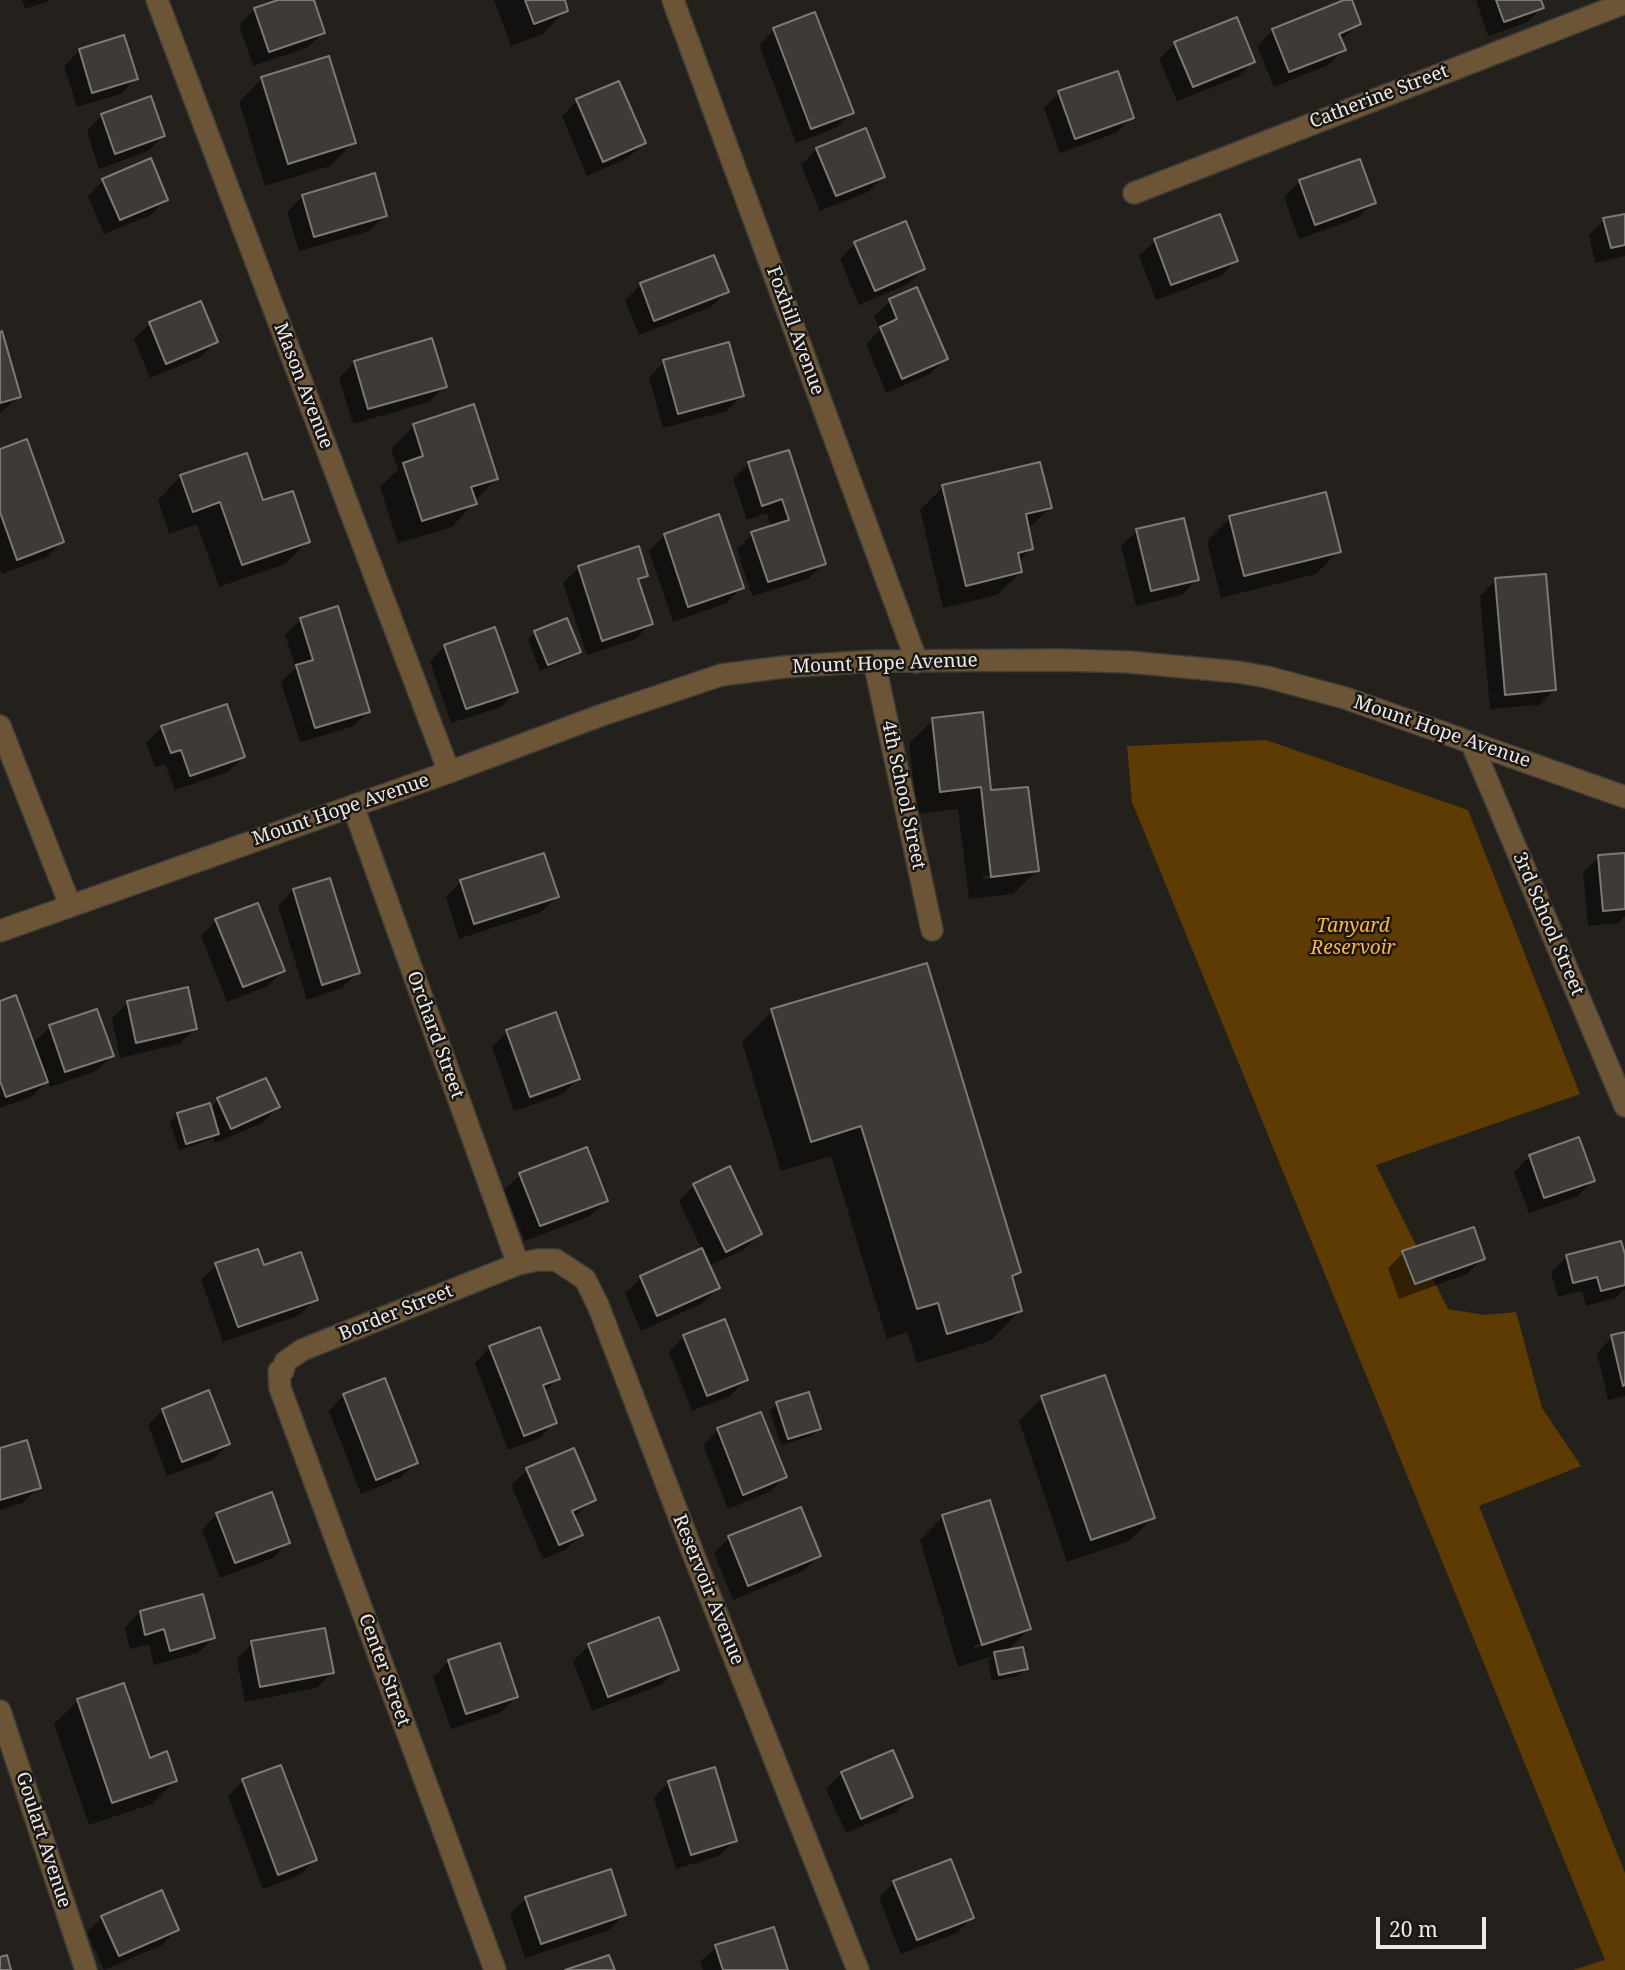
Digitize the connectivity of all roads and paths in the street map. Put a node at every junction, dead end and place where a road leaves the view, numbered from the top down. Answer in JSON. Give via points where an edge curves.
{"nodes":[{"id":1,"x":157,"y":0,"type":"edge"},
{"id":2,"x":673,"y":0,"type":"edge"},
{"id":3,"x":1625,"y":3,"type":"edge"},
{"id":4,"x":1134,"y":193,"type":"dead end"},
{"id":5,"x":874,"y":661,"type":"junction"},
{"id":6,"x":917,"y":662,"type":"junction"},
{"id":7,"x":0,"y":726,"type":"edge"},
{"id":8,"x":1472,"y":742,"type":"junction"},
{"id":9,"x":449,"y":772,"type":"junction"},
{"id":10,"x":1625,"y":797,"type":"edge"},
{"id":11,"x":353,"y":806,"type":"junction"},
{"id":12,"x":70,"y":905,"type":"junction"},
{"id":13,"x":932,"y":930,"type":"dead end"},
{"id":14,"x":0,"y":931,"type":"edge"},
{"id":15,"x":1625,"y":1106,"type":"edge"},
{"id":16,"x":518,"y":1264,"type":"junction"},
{"id":17,"x":283,"y":1371,"type":"joint"},
{"id":18,"x":0,"y":1711,"type":"edge"},
{"id":19,"x":86,"y":1970,"type":"edge"},
{"id":20,"x":495,"y":1970,"type":"edge"},
{"id":21,"x":858,"y":1970,"type":"edge"}],
"edges":[{"from":1,"to":9,"type":"street","name":"Mason Avenue"},
{"from":2,"to":6,"type":"street","name":"Foxhill Avenue"},
{"from":3,"to":4,"type":"street","name":"Catherine Street"},
{"from":5,"to":6,"type":"street","name":"Mount Hope Avenue"},
{"from":5,"to":9,"type":"street","name":"Mount Hope Avenue","via":[[721,676]]},
{"from":5,"to":13,"type":"street","name":"4th School Street"},
{"from":6,"to":8,"type":"street","name":"Mount Hope Avenue","via":[[1102,662],[1238,672],[1345,698]]},
{"from":7,"to":12,"type":"street"},
{"from":8,"to":10,"type":"street","name":"Mount Hope Avenue"},
{"from":8,"to":15,"type":"street","name":"3rd School Street"},
{"from":9,"to":11,"type":"street","name":"Mount Hope Avenue"},
{"from":11,"to":12,"type":"street","name":"Mount Hope Avenue"},
{"from":11,"to":16,"type":"street","name":"Orchard Street"},
{"from":12,"to":14,"type":"street","name":"Mount Hope Avenue"},
{"from":16,"to":17,"type":"street","name":"Border Street","via":[[302,1350],[285,1362]]},
{"from":16,"to":21,"type":"street","name":"Reservoir Avenue","via":[[556,1260],[585,1279],[598,1305]]},
{"from":17,"to":20,"type":"street","name":"Center Street","via":[[279,1371],[280,1388]]},
{"from":18,"to":19,"type":"street","name":"Goulart Avenue"}]}
